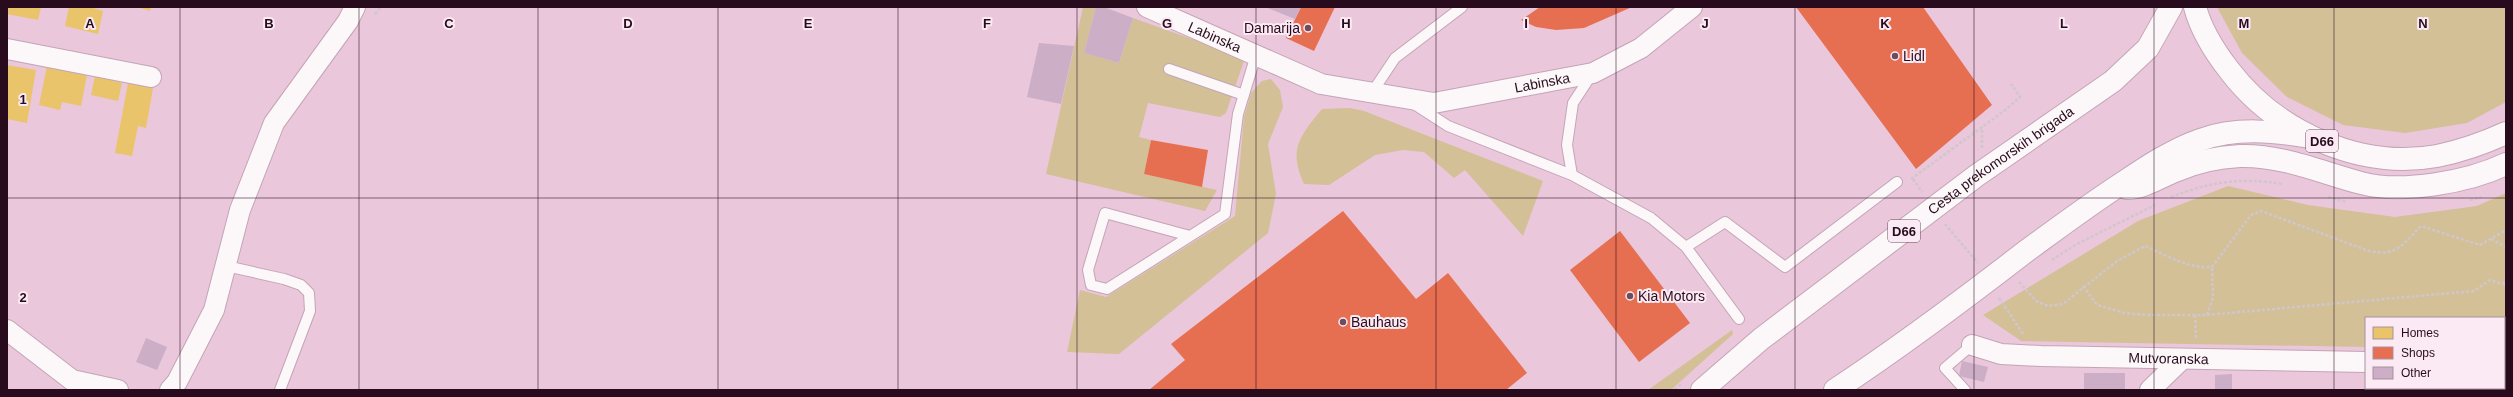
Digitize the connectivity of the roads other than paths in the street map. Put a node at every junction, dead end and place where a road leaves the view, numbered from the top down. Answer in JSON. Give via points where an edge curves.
{"nodes":[{"id":1,"x":355,"y":7,"type":"edge"},
{"id":2,"x":1147,"y":7,"type":"edge"},
{"id":3,"x":1462,"y":7,"type":"edge"},
{"id":4,"x":1692,"y":7,"type":"edge"},
{"id":5,"x":2170,"y":7,"type":"edge"},
{"id":6,"x":2195,"y":7,"type":"edge"},
{"id":7,"x":7,"y":49,"type":"edge"},
{"id":8,"x":1256,"y":55,"type":"junction"},
{"id":9,"x":1169,"y":69,"type":"dead end"},
{"id":10,"x":1593,"y":73,"type":"junction"},
{"id":11,"x":151,"y":77,"type":"dead end"},
{"id":12,"x":1373,"y":91,"type":"junction"},
{"id":13,"x":1244,"y":95,"type":"junction"},
{"id":14,"x":1404,"y":98,"type":"junction"},
{"id":15,"x":2506,"y":133,"type":"edge"},
{"id":16,"x":2310,"y":137,"type":"junction"},
{"id":17,"x":2506,"y":164,"type":"edge"},
{"id":18,"x":1572,"y":175,"type":"junction"},
{"id":19,"x":1897,"y":182,"type":"road end"},
{"id":20,"x":2116,"y":188,"type":"junction"},
{"id":21,"x":1190,"y":236,"type":"junction"},
{"id":22,"x":1686,"y":247,"type":"junction"},
{"id":23,"x":226,"y":266,"type":"junction"},
{"id":24,"x":1739,"y":319,"type":"dead end"},
{"id":25,"x":7,"y":330,"type":"edge"},
{"id":26,"x":1972,"y":345,"type":"joint"},
{"id":27,"x":2182,"y":359,"type":"junction"},
{"id":28,"x":2365,"y":362,"type":"edge"},
{"id":29,"x":69,"y":385,"type":"edge"},
{"id":30,"x":118,"y":390,"type":"edge"},
{"id":31,"x":170,"y":390,"type":"edge"},
{"id":32,"x":280,"y":390,"type":"edge"},
{"id":33,"x":1702,"y":390,"type":"edge"},
{"id":34,"x":1835,"y":390,"type":"edge"},
{"id":35,"x":1965,"y":390,"type":"edge"},
{"id":36,"x":2150,"y":390,"type":"edge"}],
"edges":[{"from":1,"to":23,"type":"street","via":[[348,21],[274,123],[240,210]]},
{"from":2,"to":8,"type":"street","name":"Labinska"},
{"from":3,"to":12,"type":"lane","via":[[1395,58]]},
{"from":4,"to":10,"type":"street","name":"Labinska","via":[[1641,48]]},
{"from":5,"to":33,"type":"main road","name":"Cesta prekomorskih brigada","number":"D66","via":[[2148,48],[2113,81],[1976,176],[1761,339]]},
{"from":6,"to":16,"type":"main road","number":"D66","via":[[2215,51],[2241,86],[2273,115]]},
{"from":7,"to":11,"type":"street"},
{"from":8,"to":12,"type":"street","name":"Labinska","via":[[1321,84]]},
{"from":8,"to":13,"type":"lane"},
{"from":9,"to":13,"type":"lane"},
{"from":10,"to":14,"type":"street","name":"Labinska","via":[[1434,102]]},
{"from":10,"to":18,"type":"lane","via":[[1573,103],[1567,145]]},
{"from":12,"to":14,"type":"street","name":"Labinska"},
{"from":13,"to":21,"type":"lane","via":[[1238,114],[1225,214]]},
{"from":14,"to":18,"type":"lane","via":[[1448,126]]},
{"from":15,"to":16,"type":"main road","number":"D66","via":[[2478,146],[2436,156],[2393,158],[2351,152]]},
{"from":16,"to":20,"type":"main road","number":"D66","via":[[2271,130],[2237,132],[2201,139],[2164,156]]},
{"from":17,"to":20,"type":"main road","via":[[2489,172],[2448,182],[2407,187],[2363,184],[2292,162],[2258,156],[2237,156],[2218,158],[2177,170],[2142,186]]},
{"from":18,"to":22,"type":"lane","via":[[1651,218]]},
{"from":19,"to":22,"type":"lane","via":[[1785,267],[1725,222]]},
{"from":20,"to":34,"type":"main road","number":"D66","via":[[2078,212],[1982,285]]},
{"from":21,"to":21,"type":"lane","via":[[1107,288],[1091,285],[1088,270],[1105,213]]},
{"from":22,"to":24,"type":"lane"},
{"from":23,"to":31,"type":"street","via":[[214,310],[177,382]]},
{"from":23,"to":32,"type":"lane","via":[[284,279],[301,285],[309,293],[310,311]]},
{"from":25,"to":29,"type":"street"},
{"from":26,"to":27,"type":"street","name":"Mutvoranska","via":[[2001,354]]},
{"from":26,"to":35,"type":"lane","via":[[1945,368]]},
{"from":27,"to":28,"type":"street","name":"Mutvoranska"},
{"from":27,"to":36,"type":"street"},
{"from":29,"to":30,"type":"street"}]}
